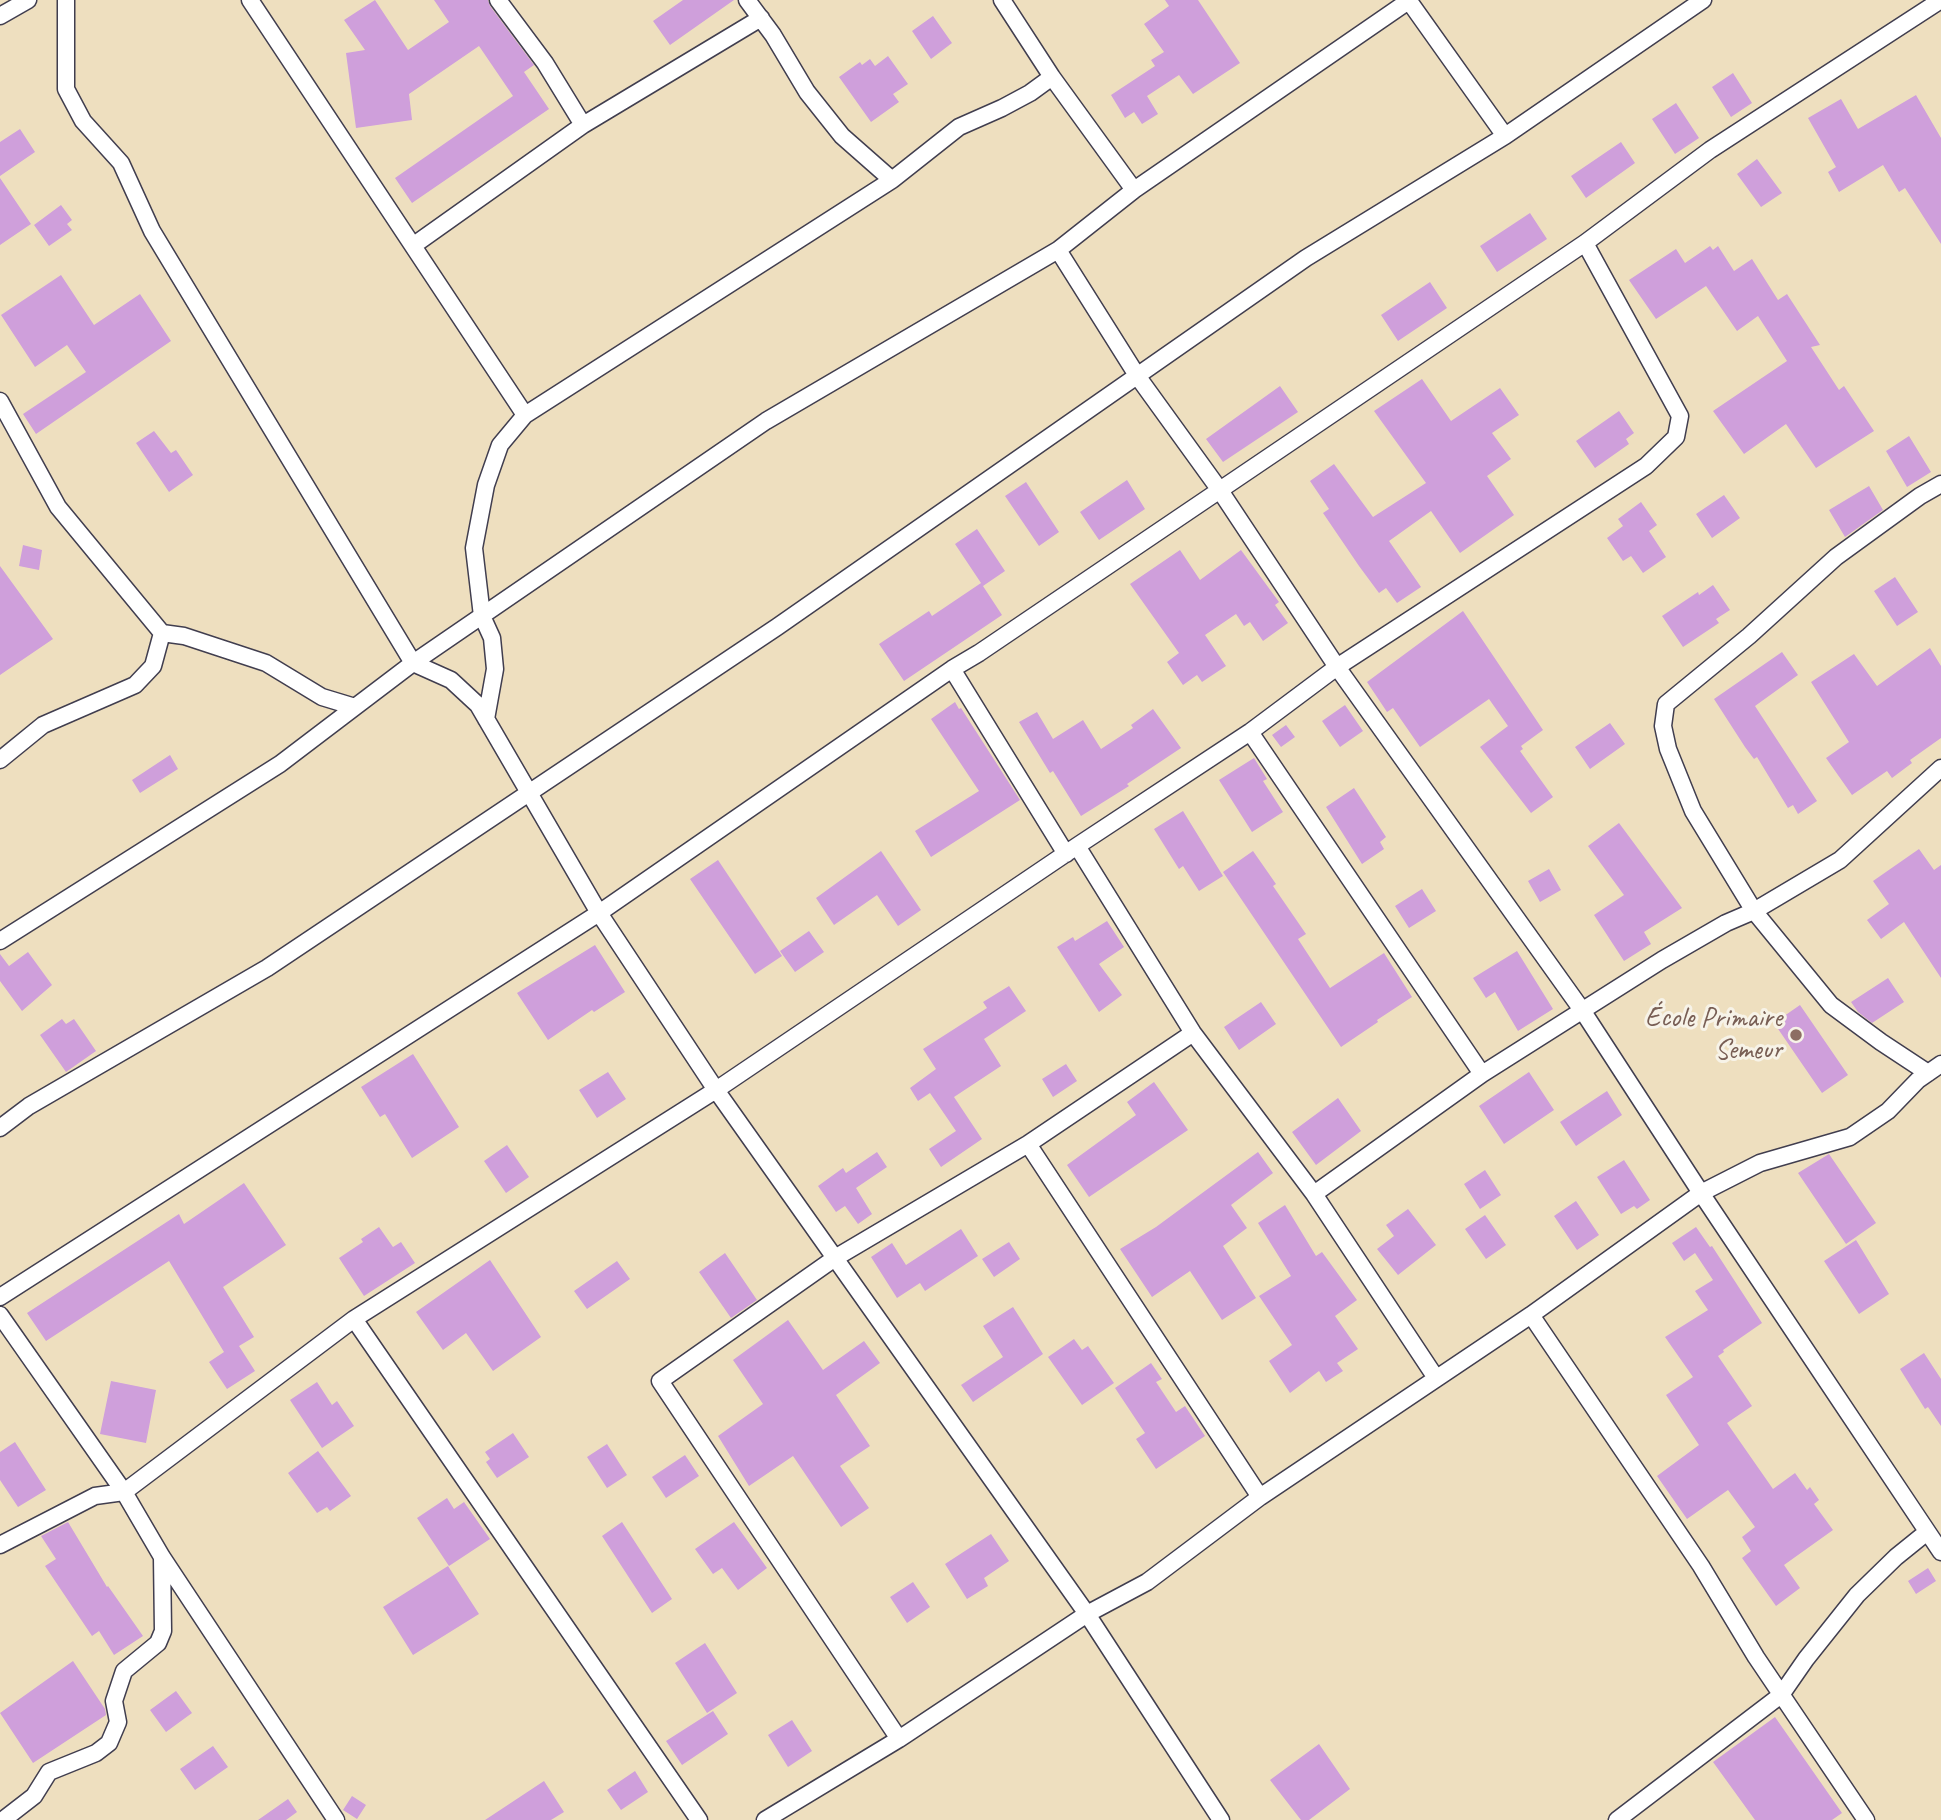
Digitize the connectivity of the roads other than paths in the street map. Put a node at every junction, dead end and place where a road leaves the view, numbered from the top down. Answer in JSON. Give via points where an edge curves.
{"nodes":[{"id":1,"x":27,"y":0,"type":"edge"},
{"id":2,"x":66,"y":0,"type":"edge"},
{"id":3,"x":250,"y":0,"type":"edge"},
{"id":4,"x":498,"y":0,"type":"edge"},
{"id":5,"x":747,"y":0,"type":"edge"},
{"id":6,"x":1002,"y":0,"type":"edge"},
{"id":7,"x":1409,"y":0,"type":"edge"},
{"id":8,"x":1703,"y":0,"type":"edge"},
{"id":9,"x":1941,"y":0,"type":"edge"},
{"id":10,"x":0,"y":16,"type":"edge"},
{"id":11,"x":761,"y":18,"type":"junction"},
{"id":12,"x":1052,"y":77,"type":"junction"},
{"id":13,"x":583,"y":125,"type":"junction"},
{"id":14,"x":1505,"y":136,"type":"junction"},
{"id":15,"x":892,"y":180,"type":"junction"},
{"id":16,"x":1134,"y":190,"type":"junction"},
{"id":17,"x":1585,"y":243,"type":"junction"},
{"id":18,"x":414,"y":245,"type":"junction"},
{"id":19,"x":1058,"y":250,"type":"junction"},
{"id":20,"x":1138,"y":377,"type":"junction"},
{"id":21,"x":0,"y":401,"type":"edge"},
{"id":22,"x":525,"y":415,"type":"junction"},
{"id":23,"x":1941,"y":484,"type":"edge"},
{"id":24,"x":1219,"y":489,"type":"junction"},
{"id":25,"x":482,"y":616,"type":"junction"},
{"id":26,"x":162,"y":633,"type":"junction"},
{"id":27,"x":413,"y":663,"type":"junction"},
{"id":28,"x":1337,"y":667,"type":"junction"},
{"id":29,"x":952,"y":669,"type":"junction"},
{"id":30,"x":355,"y":707,"type":"junction"},
{"id":31,"x":486,"y":719,"type":"junction"},
{"id":32,"x":1250,"y":733,"type":"junction"},
{"id":33,"x":0,"y":760,"type":"edge"},
{"id":34,"x":1941,"y":768,"type":"edge"},
{"id":35,"x":530,"y":793,"type":"junction"},
{"id":36,"x":1072,"y":850,"type":"junction"},
{"id":37,"x":1754,"y":911,"type":"junction"},
{"id":38,"x":598,"y":913,"type":"junction"},
{"id":39,"x":0,"y":941,"type":"edge"},
{"id":40,"x":1582,"y":1010,"type":"junction"},
{"id":41,"x":1193,"y":1033,"type":"junction"},
{"id":42,"x":1934,"y":1068,"type":"edge"},
{"id":43,"x":1482,"y":1074,"type":"junction"},
{"id":44,"x":716,"y":1090,"type":"junction"},
{"id":45,"x":0,"y":1128,"type":"edge"},
{"id":46,"x":1028,"y":1144,"type":"junction"},
{"id":47,"x":1701,"y":1193,"type":"junction"},
{"id":48,"x":1314,"y":1194,"type":"junction"},
{"id":49,"x":835,"y":1258,"type":"junction"},
{"id":50,"x":0,"y":1297,"type":"edge"},
{"id":51,"x":0,"y":1315,"type":"edge"},
{"id":52,"x":1531,"y":1315,"type":"junction"},
{"id":53,"x":354,"y":1319,"type":"junction"},
{"id":54,"x":1436,"y":1378,"type":"junction"},
{"id":55,"x":124,"y":1492,"type":"junction"},
{"id":56,"x":1260,"y":1497,"type":"junction"},
{"id":57,"x":1927,"y":1532,"type":"junction"},
{"id":58,"x":3,"y":1538,"type":"edge"},
{"id":59,"x":1941,"y":1552,"type":"edge"},
{"id":60,"x":162,"y":1557,"type":"junction"},
{"id":61,"x":1087,"y":1614,"type":"junction"},
{"id":62,"x":1781,"y":1695,"type":"junction"},
{"id":63,"x":899,"y":1739,"type":"junction"},
{"id":64,"x":1638,"y":1805,"type":"junction"},
{"id":65,"x":4,"y":1820,"type":"edge"},
{"id":66,"x":336,"y":1820,"type":"edge"},
{"id":67,"x":699,"y":1820,"type":"edge"},
{"id":68,"x":765,"y":1820,"type":"edge"},
{"id":69,"x":1222,"y":1820,"type":"edge"},
{"id":70,"x":1617,"y":1820,"type":"edge"},
{"id":71,"x":1648,"y":1820,"type":"edge"},
{"id":72,"x":1866,"y":1820,"type":"edge"}],
"edges":[{"from":1,"to":10,"type":"street"},
{"from":2,"to":27,"type":"street","via":[[66,89],[83,121],[121,163],[152,231]]},
{"from":3,"to":18,"type":"street"},
{"from":4,"to":13,"type":"street"},
{"from":5,"to":11,"type":"street"},
{"from":6,"to":12,"type":"street"},
{"from":7,"to":14,"type":"street"},
{"from":7,"to":16,"type":"street"},
{"from":8,"to":14,"type":"street"},
{"from":9,"to":17,"type":"street","via":[[1710,150]]},
{"from":11,"to":13,"type":"street"},
{"from":11,"to":15,"type":"street","via":[[807,92],[835,127]]},
{"from":12,"to":15,"type":"street","via":[[1030,93],[959,127]]},
{"from":12,"to":16,"type":"street"},
{"from":13,"to":18,"type":"street"},
{"from":14,"to":20,"type":"street","via":[[1306,258]]},
{"from":15,"to":22,"type":"street"},
{"from":16,"to":19,"type":"street"},
{"from":17,"to":24,"type":"street"},
{"from":17,"to":28,"type":"street","via":[[1680,416],[1676,438],[1646,466]]},
{"from":18,"to":22,"type":"street"},
{"from":19,"to":20,"type":"street"},
{"from":19,"to":25,"type":"street","via":[[766,421]]},
{"from":20,"to":24,"type":"street"},
{"from":20,"to":35,"type":"street"},
{"from":21,"to":26,"type":"street","via":[[58,507]]},
{"from":22,"to":25,"type":"street","via":[[500,445],[486,485],[474,548]]},
{"from":23,"to":37,"type":"street","via":[[1836,557],[1666,704],[1663,726],[1668,749],[1693,811]]},
{"from":24,"to":28,"type":"street"},
{"from":24,"to":29,"type":"street"},
{"from":25,"to":27,"type":"street"},
{"from":25,"to":31,"type":"street","via":[[492,639],[495,669]]},
{"from":26,"to":30,"type":"street","via":[[266,663],[322,697]]},
{"from":26,"to":33,"type":"street","via":[[153,666],[135,685],[43,726]]},
{"from":27,"to":30,"type":"street"},
{"from":27,"to":31,"type":"street","via":[[451,680]]},
{"from":28,"to":32,"type":"street"},
{"from":28,"to":40,"type":"street"},
{"from":29,"to":36,"type":"street"},
{"from":29,"to":38,"type":"street"},
{"from":30,"to":39,"type":"street","via":[[280,764]]},
{"from":31,"to":35,"type":"street"},
{"from":32,"to":36,"type":"street"},
{"from":32,"to":43,"type":"street"},
{"from":34,"to":37,"type":"street","via":[[1840,860]]},
{"from":35,"to":38,"type":"street"},
{"from":35,"to":45,"type":"street","via":[[267,968],[29,1105]]},
{"from":36,"to":41,"type":"street"},
{"from":36,"to":44,"type":"street"},
{"from":37,"to":40,"type":"street","via":[[1726,923]]},
{"from":37,"to":42,"type":"street","via":[[1831,1005],[1881,1042]]},
{"from":38,"to":44,"type":"street"},
{"from":38,"to":50,"type":"street"},
{"from":40,"to":43,"type":"street"},
{"from":40,"to":47,"type":"street"},
{"from":41,"to":46,"type":"street"},
{"from":41,"to":48,"type":"street"},
{"from":42,"to":47,"type":"street","via":[[1888,1111],[1850,1137],[1760,1163]]},
{"from":43,"to":48,"type":"street"},
{"from":44,"to":49,"type":"street"},
{"from":44,"to":53,"type":"street"},
{"from":46,"to":49,"type":"street"},
{"from":46,"to":56,"type":"street"},
{"from":47,"to":52,"type":"street"},
{"from":47,"to":57,"type":"street"},
{"from":48,"to":54,"type":"street"},
{"from":49,"to":61,"type":"street"},
{"from":49,"to":63,"type":"street","via":[[660,1381]]},
{"from":51,"to":55,"type":"street"},
{"from":52,"to":54,"type":"street"},
{"from":52,"to":62,"type":"street","via":[[1701,1566]]},
{"from":53,"to":55,"type":"street"},
{"from":53,"to":67,"type":"street"},
{"from":54,"to":56,"type":"street"},
{"from":55,"to":58,"type":"street","via":[[95,1496]]},
{"from":55,"to":60,"type":"street"},
{"from":56,"to":61,"type":"street","via":[[1147,1582]]},
{"from":57,"to":59,"type":"street"},
{"from":57,"to":62,"type":"street","via":[[1857,1595]]},
{"from":60,"to":65,"type":"street","via":[[163,1631],[158,1643],[124,1671],[114,1701],[118,1722],[109,1743],[49,1772],[34,1796]]},
{"from":60,"to":66,"type":"street"},
{"from":61,"to":63,"type":"street"},
{"from":61,"to":69,"type":"street"},
{"from":62,"to":64,"type":"street"},
{"from":62,"to":72,"type":"street"},
{"from":63,"to":68,"type":"street"},
{"from":64,"to":70,"type":"street"},
{"from":64,"to":71,"type":"street"}]}
